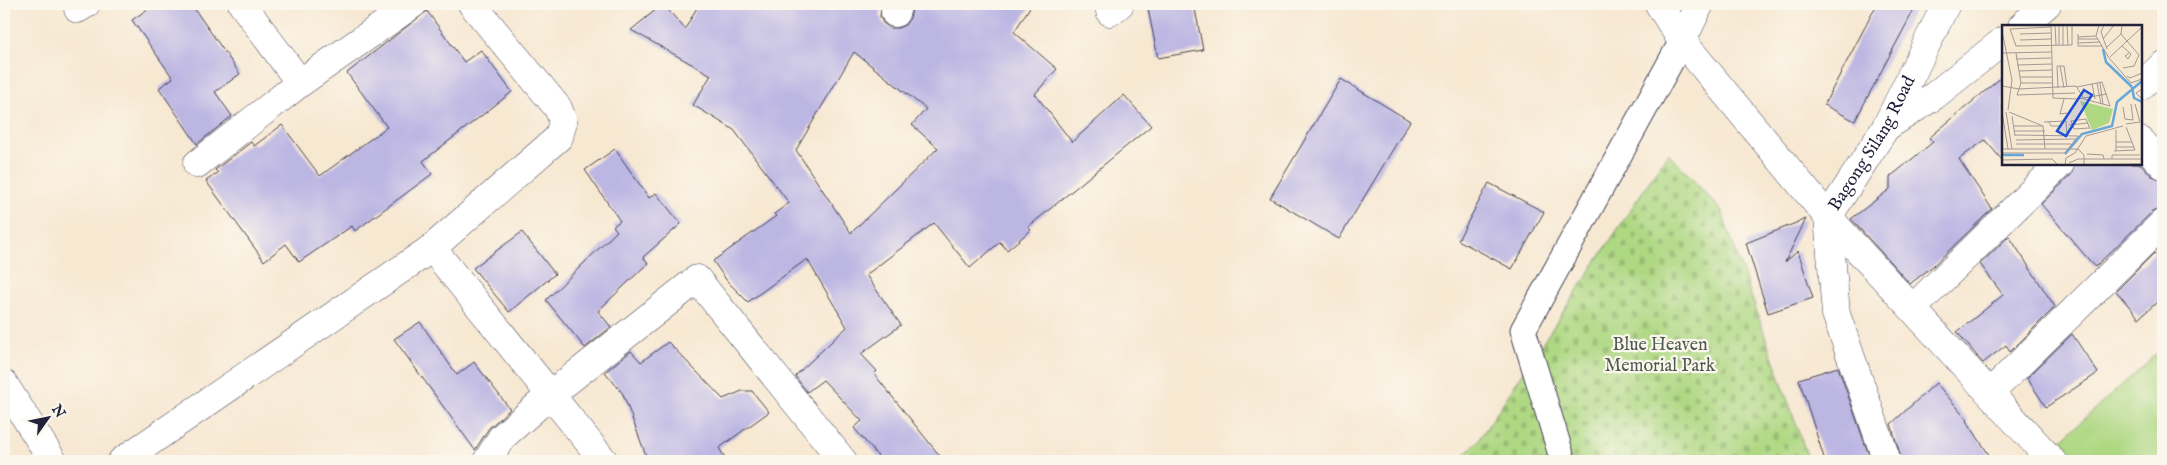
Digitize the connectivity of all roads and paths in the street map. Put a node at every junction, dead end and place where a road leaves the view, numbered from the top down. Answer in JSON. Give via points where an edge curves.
{"nodes":[{"id":1,"x":242,"y":4,"type":"edge"},
{"id":2,"x":413,"y":4,"type":"edge"},
{"id":3,"x":472,"y":4,"type":"edge"},
{"id":4,"x":1659,"y":4,"type":"edge"},
{"id":5,"x":1700,"y":4,"type":"edge"},
{"id":6,"x":1946,"y":4,"type":"edge"},
{"id":7,"x":2048,"y":4,"type":"edge"},
{"id":8,"x":2023,"y":25,"type":"edge"},
{"id":9,"x":1682,"y":41,"type":"junction"},
{"id":10,"x":2002,"y":42,"type":"edge"},
{"id":11,"x":2163,"y":65,"type":"edge"},
{"id":12,"x":300,"y":83,"type":"junction"},
{"id":13,"x":2142,"y":85,"type":"edge"},
{"id":14,"x":1886,"y":127,"type":"junction"},
{"id":15,"x":2142,"y":141,"type":"edge"},
{"id":16,"x":197,"y":164,"type":"dead end"},
{"id":17,"x":2059,"y":165,"type":"edge"},
{"id":18,"x":2163,"y":165,"type":"edge"},
{"id":19,"x":1828,"y":217,"type":"junction"},
{"id":20,"x":2163,"y":223,"type":"edge"},
{"id":21,"x":432,"y":248,"type":"junction"},
{"id":22,"x":1913,"y":308,"type":"junction"},
{"id":23,"x":4,"y":384,"type":"edge"},
{"id":24,"x":1991,"y":392,"type":"junction"},
{"id":25,"x":550,"y":395,"type":"junction"},
{"id":26,"x":53,"y":461,"type":"edge"},
{"id":27,"x":122,"y":461,"type":"edge"},
{"id":28,"x":487,"y":461,"type":"edge"},
{"id":29,"x":604,"y":461,"type":"edge"},
{"id":30,"x":843,"y":461,"type":"edge"},
{"id":31,"x":1563,"y":461,"type":"edge"},
{"id":32,"x":1887,"y":461,"type":"edge"},
{"id":33,"x":2052,"y":461,"type":"edge"}],
"edges":[{"from":1,"to":12,"type":"street"},
{"from":2,"to":12,"type":"street"},
{"from":3,"to":21,"type":"street","via":[[558,108],[562,121],[559,137],[551,146]]},
{"from":4,"to":9,"type":"street"},
{"from":5,"to":9,"type":"street"},
{"from":6,"to":14,"type":"street","name":"Bagong Silang Road"},
{"from":7,"to":8,"type":"street"},
{"from":9,"to":19,"type":"street"},
{"from":9,"to":31,"type":"lane","via":[[1523,330]]},
{"from":10,"to":14,"type":"street","via":[[1934,96]]},
{"from":11,"to":13,"type":"street"},
{"from":12,"to":16,"type":"street"},
{"from":14,"to":19,"type":"street","name":"Bagong Silang Road"},
{"from":15,"to":18,"type":"street"},
{"from":17,"to":22,"type":"street"},
{"from":19,"to":22,"type":"street"},
{"from":19,"to":32,"type":"street","name":"Bagong Silang Road","via":[[1836,314]]},
{"from":20,"to":24,"type":"street"},
{"from":21,"to":25,"type":"street"},
{"from":21,"to":27,"type":"street"},
{"from":22,"to":24,"type":"street"},
{"from":23,"to":26,"type":"street"},
{"from":24,"to":33,"type":"street"},
{"from":25,"to":28,"type":"street","via":[[502,437]]},
{"from":25,"to":29,"type":"street"},
{"from":25,"to":30,"type":"street","via":[[697,279]]}]}
